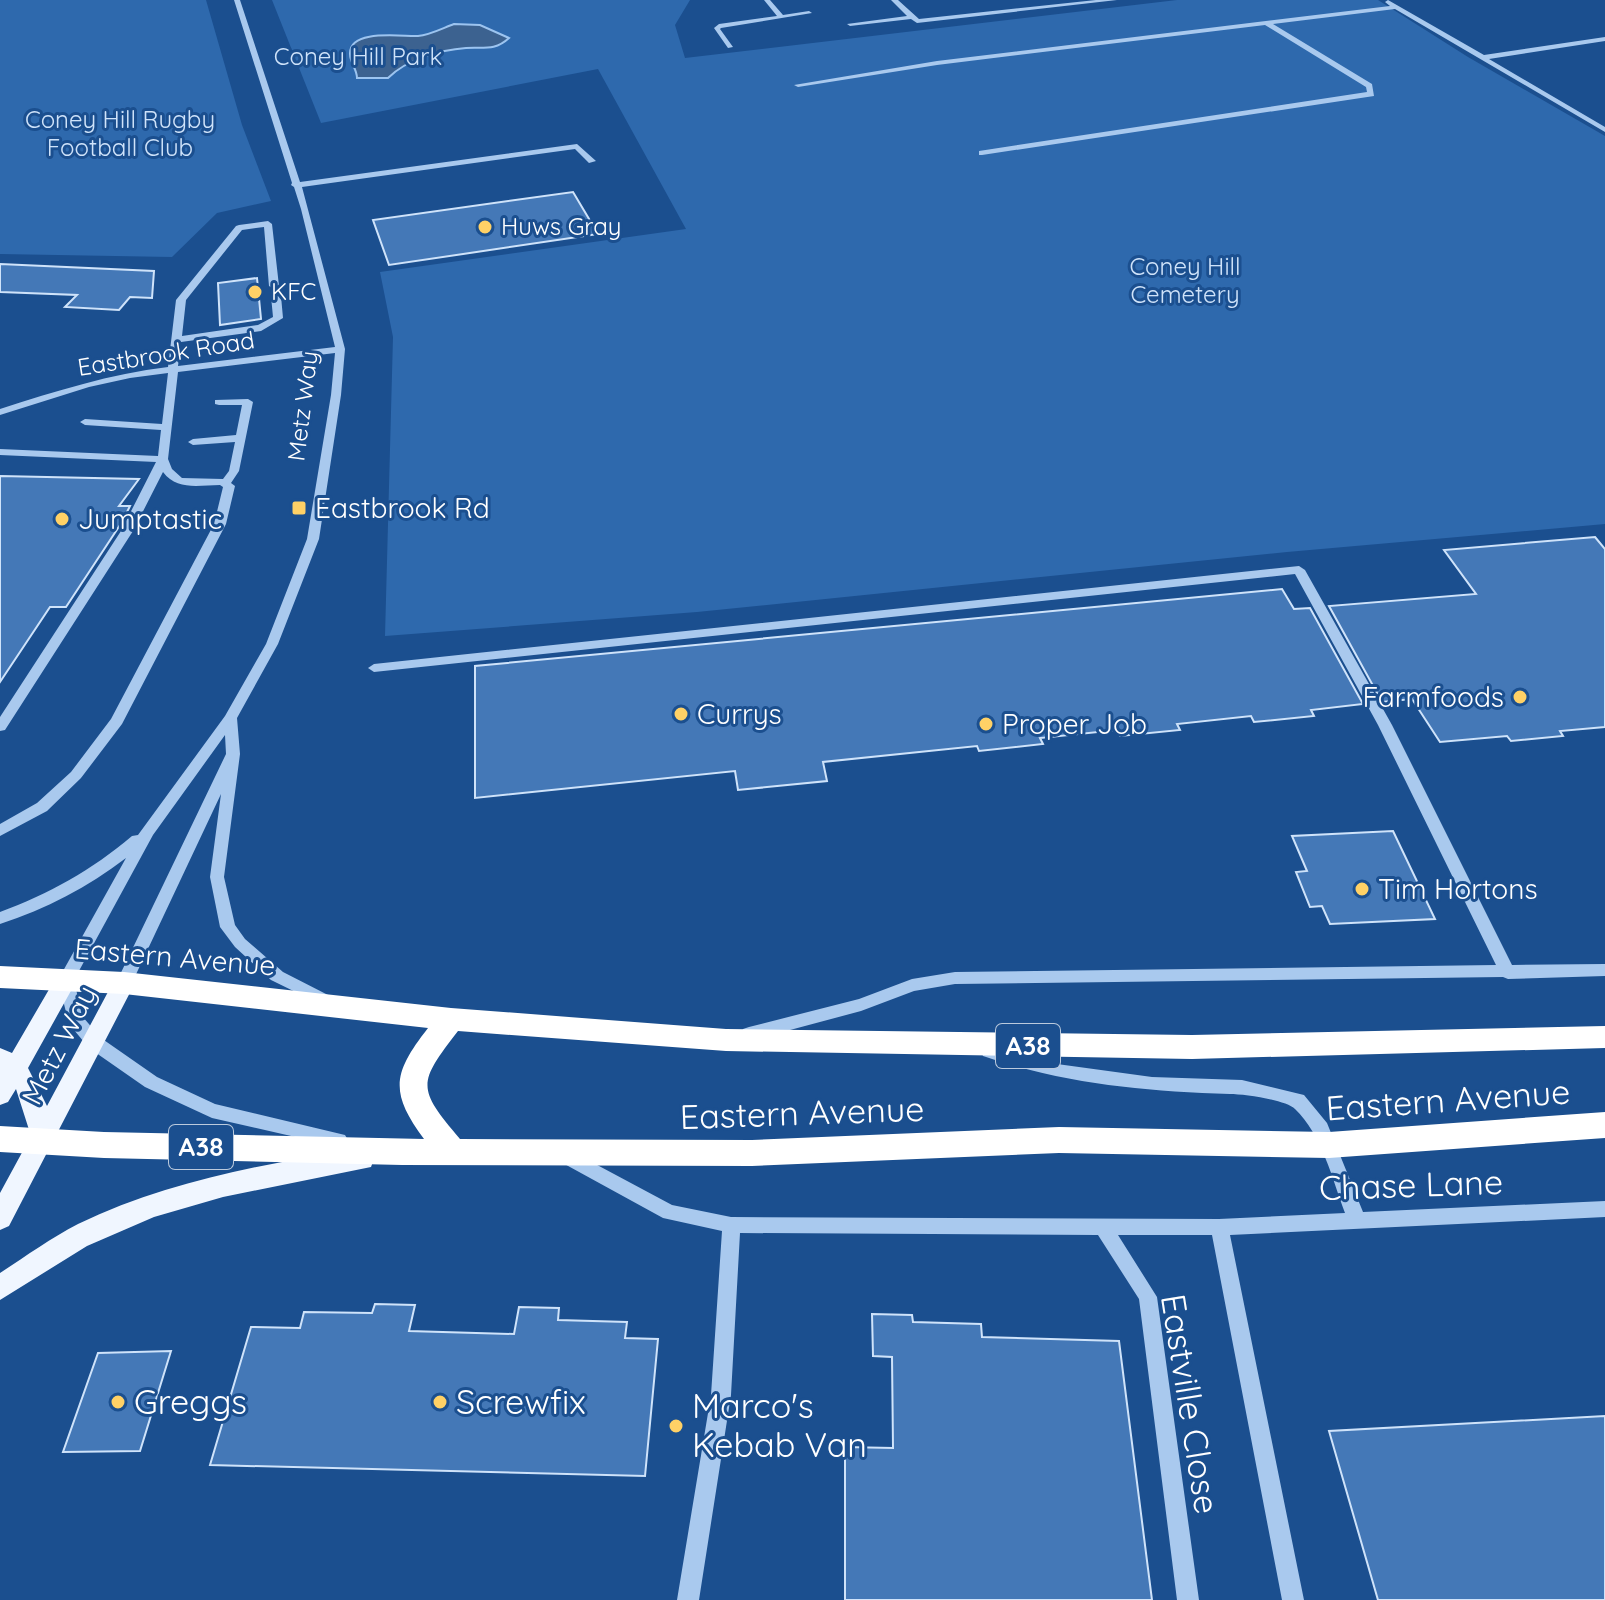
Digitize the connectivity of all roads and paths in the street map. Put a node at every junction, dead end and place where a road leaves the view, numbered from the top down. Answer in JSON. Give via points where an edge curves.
{"nodes":[{"id":1,"x":237,"y":0,"type":"edge"},
{"id":2,"x":767,"y":0,"type":"edge"},
{"id":3,"x":894,"y":0,"type":"edge"},
{"id":4,"x":1114,"y":0,"type":"edge"},
{"id":5,"x":1385,"y":0,"type":"edge"},
{"id":6,"x":1396,"y":7,"type":"junction"},
{"id":7,"x":809,"y":13,"type":"dead end"},
{"id":8,"x":781,"y":16,"type":"junction"},
{"id":9,"x":913,"y":17,"type":"junction"},
{"id":10,"x":1267,"y":23,"type":"junction"},
{"id":11,"x":850,"y":24,"type":"dead end"},
{"id":12,"x":1605,"y":39,"type":"edge"},
{"id":13,"x":730,"y":47,"type":"dead end"},
{"id":14,"x":1481,"y":58,"type":"junction"},
{"id":15,"x":798,"y":85,"type":"dead end"},
{"id":16,"x":1605,"y":130,"type":"edge"},
{"id":17,"x":982,"y":153,"type":"dead end"},
{"id":18,"x":592,"y":161,"type":"dead end"},
{"id":19,"x":295,"y":185,"type":"junction"},
{"id":20,"x":177,"y":340,"type":"junction"},
{"id":21,"x":340,"y":349,"type":"junction"},
{"id":22,"x":173,"y":370,"type":"junction"},
{"id":23,"x":219,"y":402,"type":"dead end"},
{"id":24,"x":0,"y":412,"type":"edge"},
{"id":25,"x":85,"y":422,"type":"dead end"},
{"id":26,"x":166,"y":427,"type":"junction"},
{"id":27,"x":241,"y":438,"type":"junction"},
{"id":28,"x":193,"y":442,"type":"dead end"},
{"id":29,"x":0,"y":452,"type":"edge"},
{"id":30,"x":163,"y":459,"type":"junction"},
{"id":31,"x":225,"y":484,"type":"junction"},
{"id":32,"x":374,"y":668,"type":"dead end"},
{"id":33,"x":230,"y":718,"type":"junction"},
{"id":34,"x":0,"y":727,"type":"edge"},
{"id":35,"x":233,"y":754,"type":"junction"},
{"id":36,"x":0,"y":831,"type":"edge"},
{"id":37,"x":147,"y":832,"type":"junction"},
{"id":38,"x":0,"y":918,"type":"edge"},
{"id":39,"x":1605,"y":970,"type":"edge"},
{"id":40,"x":1508,"y":973,"type":"junction"},
{"id":41,"x":0,"y":977,"type":"edge"},
{"id":42,"x":66,"y":980,"type":"junction"},
{"id":43,"x":124,"y":983,"type":"junction"},
{"id":44,"x":350,"y":1009,"type":"junction"},
{"id":45,"x":451,"y":1019,"type":"junction"},
{"id":46,"x":1605,"y":1037,"type":"edge"},
{"id":47,"x":726,"y":1040,"type":"junction"},
{"id":48,"x":95,"y":1043,"type":"junction"},
{"id":49,"x":971,"y":1046,"type":"junction"},
{"id":50,"x":8,"y":1063,"type":"edge"},
{"id":51,"x":0,"y":1095,"type":"edge"},
{"id":52,"x":1605,"y":1125,"type":"edge"},
{"id":53,"x":0,"y":1139,"type":"edge"},
{"id":54,"x":44,"y":1139,"type":"junction"},
{"id":55,"x":1329,"y":1145,"type":"junction"},
{"id":56,"x":451,"y":1150,"type":"junction"},
{"id":57,"x":402,"y":1152,"type":"junction"},
{"id":58,"x":561,"y":1154,"type":"junction"},
{"id":59,"x":1605,"y":1209,"type":"edge"},
{"id":60,"x":0,"y":1218,"type":"edge"},
{"id":61,"x":1356,"y":1218,"type":"junction"},
{"id":62,"x":731,"y":1225,"type":"junction"},
{"id":63,"x":1103,"y":1227,"type":"junction"},
{"id":64,"x":1219,"y":1227,"type":"junction"},
{"id":65,"x":0,"y":1288,"type":"edge"},
{"id":66,"x":688,"y":1600,"type":"edge"},
{"id":67,"x":1188,"y":1600,"type":"edge"},
{"id":68,"x":1293,"y":1600,"type":"edge"}],
"edges":[{"from":1,"to":19,"type":"street","name":"Metz Way"},
{"from":2,"to":8,"type":"street"},
{"from":3,"to":9,"type":"street"},
{"from":4,"to":9,"type":"street","via":[[965,18]]},
{"from":5,"to":6,"type":"street"},
{"from":6,"to":10,"type":"street"},
{"from":6,"to":14,"type":"street"},
{"from":7,"to":8,"type":"street"},
{"from":8,"to":13,"type":"street","via":[[716,29]]},
{"from":9,"to":11,"type":"street"},
{"from":10,"to":15,"type":"street"},
{"from":10,"to":17,"type":"street","via":[[1369,86],[1371,94]]},
{"from":12,"to":14,"type":"street"},
{"from":14,"to":16,"type":"street"},
{"from":18,"to":19,"type":"street","via":[[577,146]]},
{"from":19,"to":21,"type":"street","name":"Metz Way"},
{"from":20,"to":20,"type":"street","via":[[181,300],[239,228],[268,224],[278,318],[261,328]]},
{"from":20,"to":22,"type":"street"},
{"from":21,"to":22,"type":"street","name":"Eastbrook Road"},
{"from":21,"to":33,"type":"street","name":"Metz Way","via":[[313,539],[272,644]]},
{"from":22,"to":24,"type":"street","name":"Eastbrook Road","via":[[86,385]]},
{"from":22,"to":26,"type":"street"},
{"from":23,"to":27,"type":"street","via":[[248,402]]},
{"from":25,"to":26,"type":"street"},
{"from":26,"to":30,"type":"street"},
{"from":27,"to":28,"type":"street"},
{"from":27,"to":31,"type":"street","via":[[234,471]]},
{"from":29,"to":30,"type":"street"},
{"from":30,"to":31,"type":"street","via":[[174,481]]},
{"from":30,"to":34,"type":"street","via":[[127,531]]},
{"from":31,"to":36,"type":"street","via":[[230,491],[220,524],[117,721],[76,775],[42,807]]},
{"from":32,"to":40,"type":"street","via":[[1299,570],[1372,701]]},
{"from":33,"to":35,"type":"street"},
{"from":33,"to":37,"type":"street","name":"Metz Way"},
{"from":35,"to":43,"type":"street","name":"Metz Way"},
{"from":35,"to":44,"type":"street","via":[[217,877],[228,927],[277,976]]},
{"from":37,"to":38,"type":"street","via":[[74,888]]},
{"from":37,"to":42,"type":"street","name":"Metz Way"},
{"from":39,"to":40,"type":"street","name":"Eastern Avenue"},
{"from":40,"to":47,"type":"street","name":"Eastern Avenue","via":[[955,978],[912,985],[861,1005]]},
{"from":41,"to":42,"type":"highway","name":"Eastern Avenue","number":"A38"},
{"from":42,"to":43,"type":"highway","name":"Eastern Avenue","number":"A38"},
{"from":42,"to":48,"type":"street","via":[[75,1019]]},
{"from":42,"to":50,"type":"main road","name":"Metz Way"},
{"from":43,"to":44,"type":"highway","name":"Eastern Avenue","number":"A38"},
{"from":43,"to":48,"type":"main road","name":"Metz Way"},
{"from":44,"to":45,"type":"highway","name":"Eastern Avenue","number":"A38"},
{"from":45,"to":47,"type":"highway","name":"Eastern Avenue","number":"A38"},
{"from":45,"to":56,"type":"highway","via":[[418,1062],[410,1088],[416,1110]]},
{"from":46,"to":49,"type":"highway","name":"Eastern Avenue","number":"A38","via":[[1192,1047]]},
{"from":47,"to":49,"type":"highway","name":"Eastern Avenue","number":"A38"},
{"from":48,"to":54,"type":"main road","name":"Metz Way"},
{"from":48,"to":57,"type":"street","via":[[151,1082],[212,1111]]},
{"from":49,"to":55,"type":"street","via":[[1057,1071],[1152,1084],[1242,1087],[1298,1100]]},
{"from":50,"to":51,"type":"main road","name":"Metz Way"},
{"from":50,"to":54,"type":"main road","via":[[31,1091]]},
{"from":52,"to":55,"type":"highway","name":"Eastern Avenue","number":"A38"},
{"from":53,"to":54,"type":"highway","name":"Eastern Avenue","number":"A38"},
{"from":54,"to":57,"type":"highway","name":"Eastern Avenue","number":"A38"},
{"from":54,"to":60,"type":"main road","name":"Metz Way"},
{"from":55,"to":58,"type":"highway","name":"Eastern Avenue","number":"A38","via":[[1059,1140],[752,1153]]},
{"from":55,"to":61,"type":"street"},
{"from":56,"to":57,"type":"highway","name":"Eastern Avenue","number":"A38"},
{"from":56,"to":58,"type":"highway","name":"Eastern Avenue","number":"A38"},
{"from":57,"to":65,"type":"main road","via":[[301,1170],[128,1215],[87,1232]]},
{"from":58,"to":62,"type":"street","name":"Chase Lane","via":[[669,1212]]},
{"from":59,"to":61,"type":"street","name":"Chase Lane"},
{"from":61,"to":64,"type":"street","name":"Chase Lane"},
{"from":62,"to":63,"type":"street","name":"Chase Lane"},
{"from":62,"to":66,"type":"street","via":[[721,1395]]},
{"from":63,"to":64,"type":"street","name":"Chase Lane"},
{"from":63,"to":67,"type":"street","name":"Eastville Close","via":[[1148,1297]]},
{"from":64,"to":68,"type":"street"}]}
